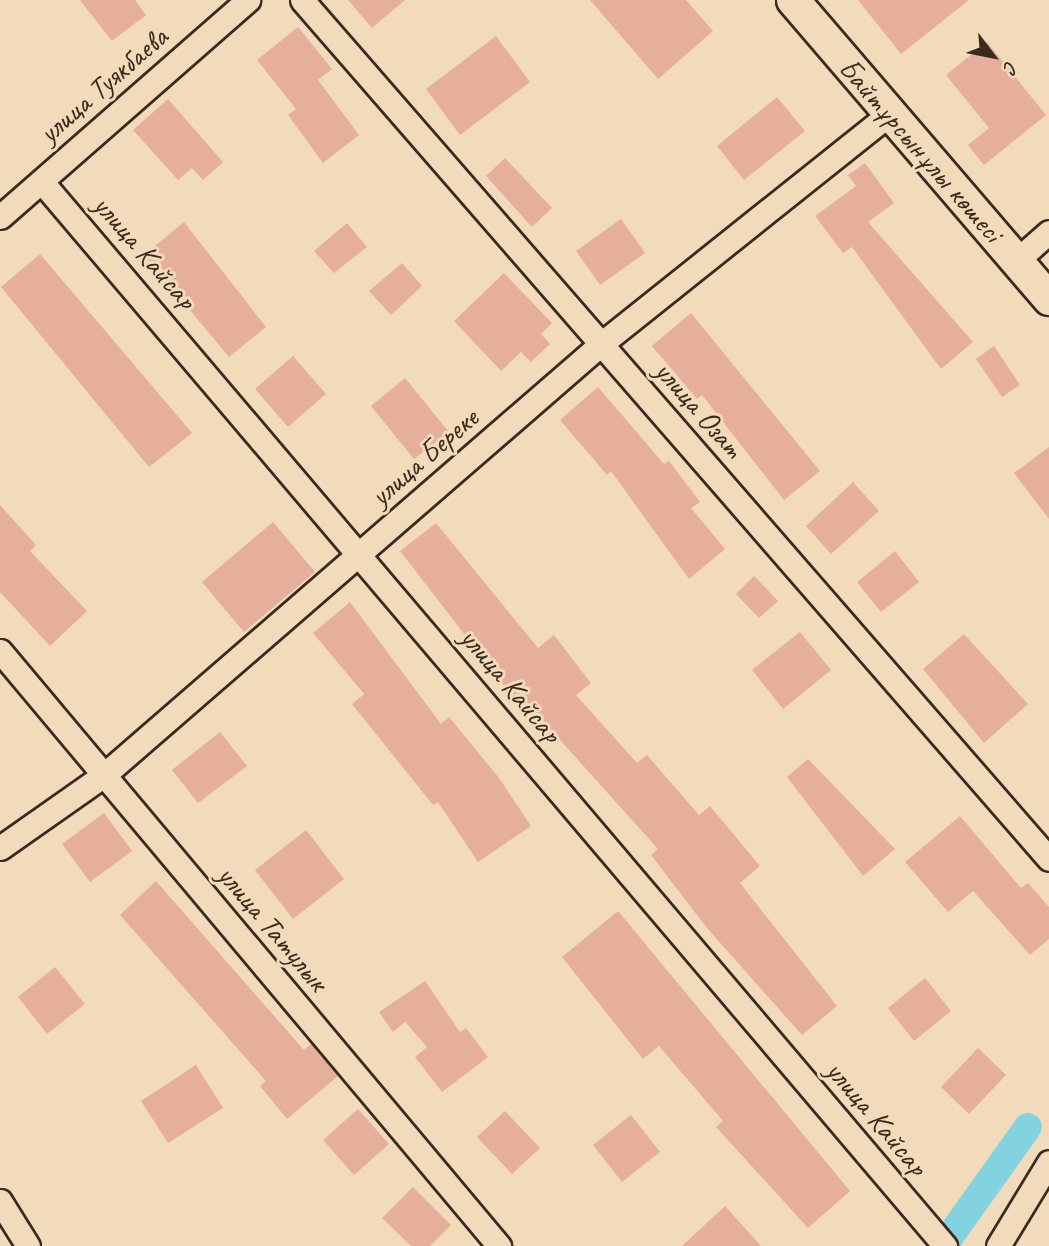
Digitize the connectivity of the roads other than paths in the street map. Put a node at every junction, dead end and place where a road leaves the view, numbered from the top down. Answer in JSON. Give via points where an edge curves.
{"nodes":[{"id":1,"x":248,"y":0,"type":"edge"},
{"id":2,"x":302,"y":0,"type":"edge"},
{"id":3,"x":805,"y":4,"type":"edge"},
{"id":4,"x":890,"y":113,"type":"junction"},
{"id":5,"x":42,"y":182,"type":"junction"},
{"id":6,"x":0,"y":217,"type":"edge"},
{"id":7,"x":1049,"y":232,"type":"edge"},
{"id":8,"x":1016,"y":261,"type":"junction"},
{"id":9,"x":1049,"y":299,"type":"edge"},
{"id":10,"x":601,"y":344,"type":"junction"},
{"id":11,"x":360,"y":555,"type":"junction"},
{"id":12,"x":0,"y":651,"type":"edge"},
{"id":13,"x":104,"y":775,"type":"junction"},
{"id":14,"x":0,"y":848,"type":"edge"},
{"id":15,"x":1049,"y":859,"type":"edge"},
{"id":16,"x":1049,"y":1162,"type":"edge"},
{"id":17,"x":3,"y":1214,"type":"edge"},
{"id":18,"x":932,"y":1241,"type":"edge"},
{"id":19,"x":28,"y":1246,"type":"edge"},
{"id":20,"x":499,"y":1246,"type":"edge"},
{"id":21,"x":998,"y":1246,"type":"edge"}],
"edges":[{"from":1,"to":5,"type":"street","name":"улица Туякбаева"},
{"from":2,"to":10,"type":"street","name":"улица Озат"},
{"from":3,"to":4,"type":"main road","name":"Байтұрсынұлы көшесі"},
{"from":4,"to":8,"type":"main road","name":"Байтұрсынұлы көшесі"},
{"from":4,"to":10,"type":"street","name":"улица Береке"},
{"from":5,"to":6,"type":"street","name":"улица Туякбаева"},
{"from":5,"to":11,"type":"street","name":"улица Кайсар"},
{"from":7,"to":8,"type":"street"},
{"from":8,"to":9,"type":"main road","name":"Байтұрсынұлы көшесі"},
{"from":10,"to":11,"type":"street","name":"улица Береке"},
{"from":10,"to":15,"type":"street","name":"улица Озат"},
{"from":11,"to":13,"type":"street","name":"улица Береке"},
{"from":11,"to":18,"type":"street","name":"улица Кайсар"},
{"from":12,"to":13,"type":"street","name":"улица Татулык"},
{"from":13,"to":14,"type":"street","name":"улица Береке"},
{"from":13,"to":20,"type":"street","name":"улица Татулык"},
{"from":16,"to":21,"type":"street"},
{"from":17,"to":19,"type":"street"}]}
